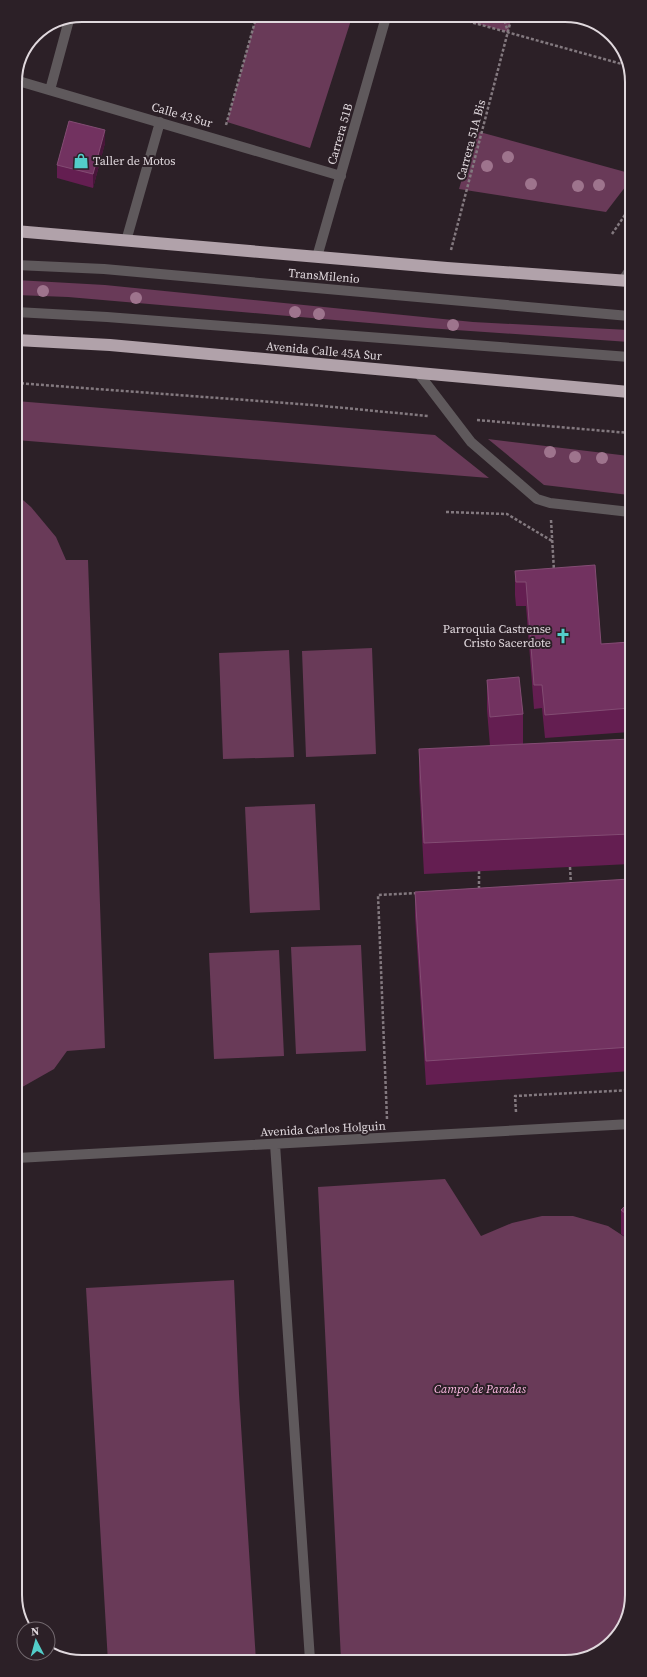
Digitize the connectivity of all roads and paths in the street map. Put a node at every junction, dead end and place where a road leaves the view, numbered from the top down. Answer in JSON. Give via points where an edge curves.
{"nodes":[{"id":1,"x":255,"y":22,"type":"edge"},
{"id":2,"x":385,"y":22,"type":"edge"},
{"id":3,"x":470,"y":22,"type":"edge"},
{"id":4,"x":505,"y":22,"type":"edge"},
{"id":5,"x":510,"y":22,"type":"edge"},
{"id":6,"x":68,"y":24,"type":"edge"},
{"id":7,"x":508,"y":32,"type":"junction"},
{"id":8,"x":622,"y":64,"type":"edge"},
{"id":9,"x":22,"y":82,"type":"edge"},
{"id":10,"x":50,"y":90,"type":"junction"},
{"id":11,"x":160,"y":122,"type":"junction"},
{"id":12,"x":221,"y":140,"type":"junction"},
{"id":13,"x":341,"y":176,"type":"junction"},
{"id":14,"x":625,"y":214,"type":"edge"},
{"id":15,"x":22,"y":232,"type":"edge"},
{"id":16,"x":612,"y":234,"type":"dead end"},
{"id":17,"x":126,"y":241,"type":"junction"},
{"id":18,"x":317,"y":257,"type":"junction"},
{"id":19,"x":22,"y":265,"type":"edge"},
{"id":20,"x":447,"y":268,"type":"junction"},
{"id":21,"x":625,"y":277,"type":"edge"},
{"id":22,"x":22,"y":312,"type":"edge"},
{"id":23,"x":625,"y":316,"type":"edge"},
{"id":24,"x":22,"y":340,"type":"edge"},
{"id":25,"x":625,"y":357,"type":"edge"},
{"id":26,"x":419,"y":374,"type":"junction"},
{"id":27,"x":22,"y":383,"type":"edge"},
{"id":28,"x":625,"y":392,"type":"edge"},
{"id":29,"x":453,"y":418,"type":"junction"},
{"id":30,"x":625,"y":433,"type":"edge"},
{"id":31,"x":625,"y":511,"type":"edge"},
{"id":32,"x":446,"y":512,"type":"dead end"},
{"id":33,"x":550,"y":514,"type":"dead end"},
{"id":34,"x":552,"y":541,"type":"junction"},
{"id":35,"x":554,"y":577,"type":"edge"},
{"id":36,"x":570,"y":867,"type":"dead end"},
{"id":37,"x":479,"y":871,"type":"dead end"},
{"id":38,"x":564,"y":886,"type":"edge"},
{"id":39,"x":572,"y":886,"type":"junction"},
{"id":40,"x":579,"y":886,"type":"edge"},
{"id":41,"x":472,"y":890,"type":"edge"},
{"id":42,"x":480,"y":890,"type":"junction"},
{"id":43,"x":487,"y":890,"type":"edge"},
{"id":44,"x":425,"y":892,"type":"edge"},
{"id":45,"x":625,"y":1090,"type":"edge"},
{"id":46,"x":625,"y":1124,"type":"edge"},
{"id":47,"x":516,"y":1131,"type":"junction"},
{"id":48,"x":388,"y":1138,"type":"junction"},
{"id":49,"x":275,"y":1144,"type":"junction"},
{"id":50,"x":22,"y":1158,"type":"edge"},
{"id":51,"x":310,"y":1655,"type":"edge"}],
"edges":[{"from":1,"to":12,"type":"path"},
{"from":2,"to":13,"type":"street","name":"Carrera 51B"},
{"from":3,"to":7,"type":"path"},
{"from":4,"to":7,"type":"path"},
{"from":5,"to":7,"type":"path","name":"Carrera 51A Bis"},
{"from":6,"to":10,"type":"street"},
{"from":7,"to":8,"type":"path"},
{"from":7,"to":20,"type":"path","name":"Carrera 51A Bis"},
{"from":9,"to":10,"type":"street","name":"Calle 43 Sur"},
{"from":10,"to":11,"type":"street","name":"Calle 43 Sur"},
{"from":11,"to":12,"type":"street","name":"Calle 43 Sur"},
{"from":11,"to":17,"type":"street"},
{"from":12,"to":13,"type":"street","name":"Calle 43 Sur"},
{"from":13,"to":18,"type":"street","name":"Carrera 51B"},
{"from":14,"to":16,"type":"path"},
{"from":15,"to":17,"type":"highway"},
{"from":17,"to":18,"type":"highway"},
{"from":18,"to":20,"type":"highway"},
{"from":19,"to":23,"type":"street","name":"TransMilenio","via":[[104,269]]},
{"from":20,"to":21,"type":"highway"},
{"from":22,"to":25,"type":"street"},
{"from":24,"to":26,"type":"highway","name":"Avenida Calle 45A Sur","via":[[110,345]]},
{"from":26,"to":28,"type":"highway","name":"Avenida Calle 45A Sur"},
{"from":26,"to":29,"type":"street"},
{"from":27,"to":29,"type":"path"},
{"from":29,"to":30,"type":"path"},
{"from":29,"to":31,"type":"street","via":[[480,451],[537,499],[550,503]]},
{"from":32,"to":34,"type":"path","via":[[507,514]]},
{"from":33,"to":34,"type":"path"},
{"from":34,"to":35,"type":"path"},
{"from":36,"to":39,"type":"path"},
{"from":37,"to":42,"type":"path"},
{"from":38,"to":39,"type":"path"},
{"from":39,"to":40,"type":"path"},
{"from":41,"to":42,"type":"path"},
{"from":42,"to":43,"type":"path"},
{"from":44,"to":48,"type":"path","via":[[378,895]]},
{"from":45,"to":47,"type":"path","via":[[515,1096]]},
{"from":46,"to":47,"type":"street","name":"Avenida Carlos Holguin"},
{"from":47,"to":48,"type":"street","name":"Avenida Carlos Holguin"},
{"from":48,"to":49,"type":"street","name":"Avenida Carlos Holguin"},
{"from":49,"to":50,"type":"street","name":"Avenida Carlos Holguin"},
{"from":49,"to":51,"type":"street"}]}
